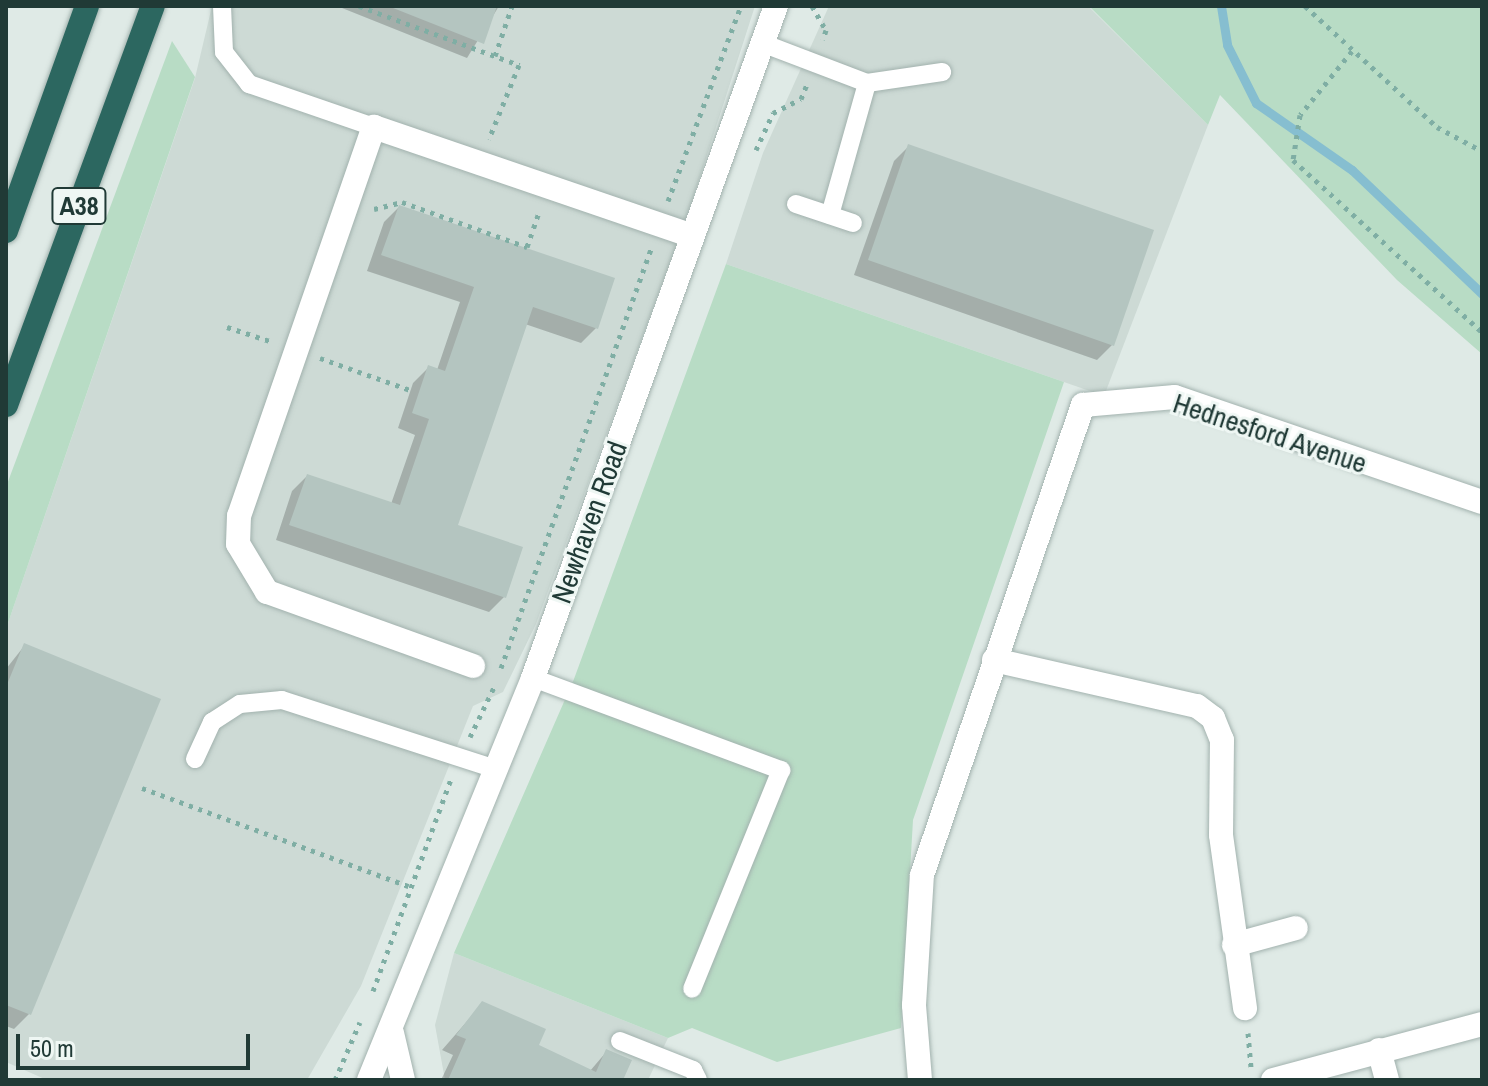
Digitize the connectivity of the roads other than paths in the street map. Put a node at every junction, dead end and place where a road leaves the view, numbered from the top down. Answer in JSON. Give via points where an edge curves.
{"nodes":[{"id":1,"x":87,"y":6,"type":"edge"},
{"id":2,"x":153,"y":6,"type":"edge"},
{"id":3,"x":222,"y":6,"type":"edge"},
{"id":4,"x":776,"y":6,"type":"edge"},
{"id":5,"x":762,"y":43,"type":"junction"},
{"id":6,"x":942,"y":72,"type":"dead end"},
{"id":7,"x":867,"y":83,"type":"junction"},
{"id":8,"x":374,"y":127,"type":"junction"},
{"id":9,"x":796,"y":204,"type":"dead end"},
{"id":10,"x":830,"y":215,"type":"junction"},
{"id":11,"x":853,"y":223,"type":"dead end"},
{"id":12,"x":6,"y":231,"type":"edge"},
{"id":13,"x":692,"y":236,"type":"junction"},
{"id":14,"x":6,"y":405,"type":"edge"},
{"id":15,"x":1482,"y":502,"type":"edge"},
{"id":16,"x":994,"y":660,"type":"junction"},
{"id":17,"x":473,"y":666,"type":"dead end"},
{"id":18,"x":533,"y":678,"type":"junction"},
{"id":19,"x":195,"y":759,"type":"dead end"},
{"id":20,"x":495,"y":769,"type":"junction"},
{"id":21,"x":1296,"y":928,"type":"dead end"},
{"id":22,"x":1234,"y":945,"type":"junction"},
{"id":23,"x":692,"y":989,"type":"dead end"},
{"id":24,"x":1245,"y":1008,"type":"road end"},
{"id":25,"x":1482,"y":1024,"type":"edge"},
{"id":26,"x":392,"y":1033,"type":"junction"},
{"id":27,"x":620,"y":1041,"type":"dead end"},
{"id":28,"x":1379,"y":1050,"type":"junction"},
{"id":29,"x":369,"y":1080,"type":"edge"},
{"id":30,"x":403,"y":1080,"type":"edge"},
{"id":31,"x":698,"y":1080,"type":"edge"},
{"id":32,"x":920,"y":1080,"type":"edge"},
{"id":33,"x":1273,"y":1080,"type":"edge"},
{"id":34,"x":1387,"y":1080,"type":"edge"}],
"edges":[{"from":1,"to":12,"type":"highway","number":"A38"},
{"from":2,"to":14,"type":"highway","number":"A38"},
{"from":3,"to":8,"type":"lane","via":[[224,52],[249,84]]},
{"from":4,"to":5,"type":"street","name":"Newhaven Road"},
{"from":5,"to":7,"type":"lane"},
{"from":5,"to":13,"type":"street","name":"Newhaven Road"},
{"from":6,"to":7,"type":"lane"},
{"from":7,"to":10,"type":"lane"},
{"from":8,"to":13,"type":"street"},
{"from":8,"to":17,"type":"street","via":[[239,516],[238,544],[267,592]]},
{"from":9,"to":10,"type":"lane"},
{"from":10,"to":11,"type":"lane"},
{"from":13,"to":18,"type":"street","name":"Newhaven Road"},
{"from":15,"to":16,"type":"street","name":"Hednesford Avenue","via":[[1175,397],[1083,405]]},
{"from":16,"to":22,"type":"street","via":[[1197,706],[1213,718],[1222,740],[1221,835]]},
{"from":16,"to":32,"type":"street","name":"Hednesford Avenue","via":[[922,875],[914,1005]]},
{"from":18,"to":20,"type":"street","name":"Newhaven Road"},
{"from":18,"to":23,"type":"lane","via":[[781,770]]},
{"from":19,"to":20,"type":"lane","via":[[212,722],[240,704],[282,700]]},
{"from":20,"to":26,"type":"street","name":"Newhaven Road"},
{"from":21,"to":22,"type":"street"},
{"from":22,"to":24,"type":"street"},
{"from":25,"to":28,"type":"street"},
{"from":26,"to":29,"type":"street","name":"Newhaven Road"},
{"from":26,"to":30,"type":"street"},
{"from":27,"to":31,"type":"lane","via":[[693,1070]]},
{"from":28,"to":33,"type":"street"},
{"from":28,"to":34,"type":"street"}]}
